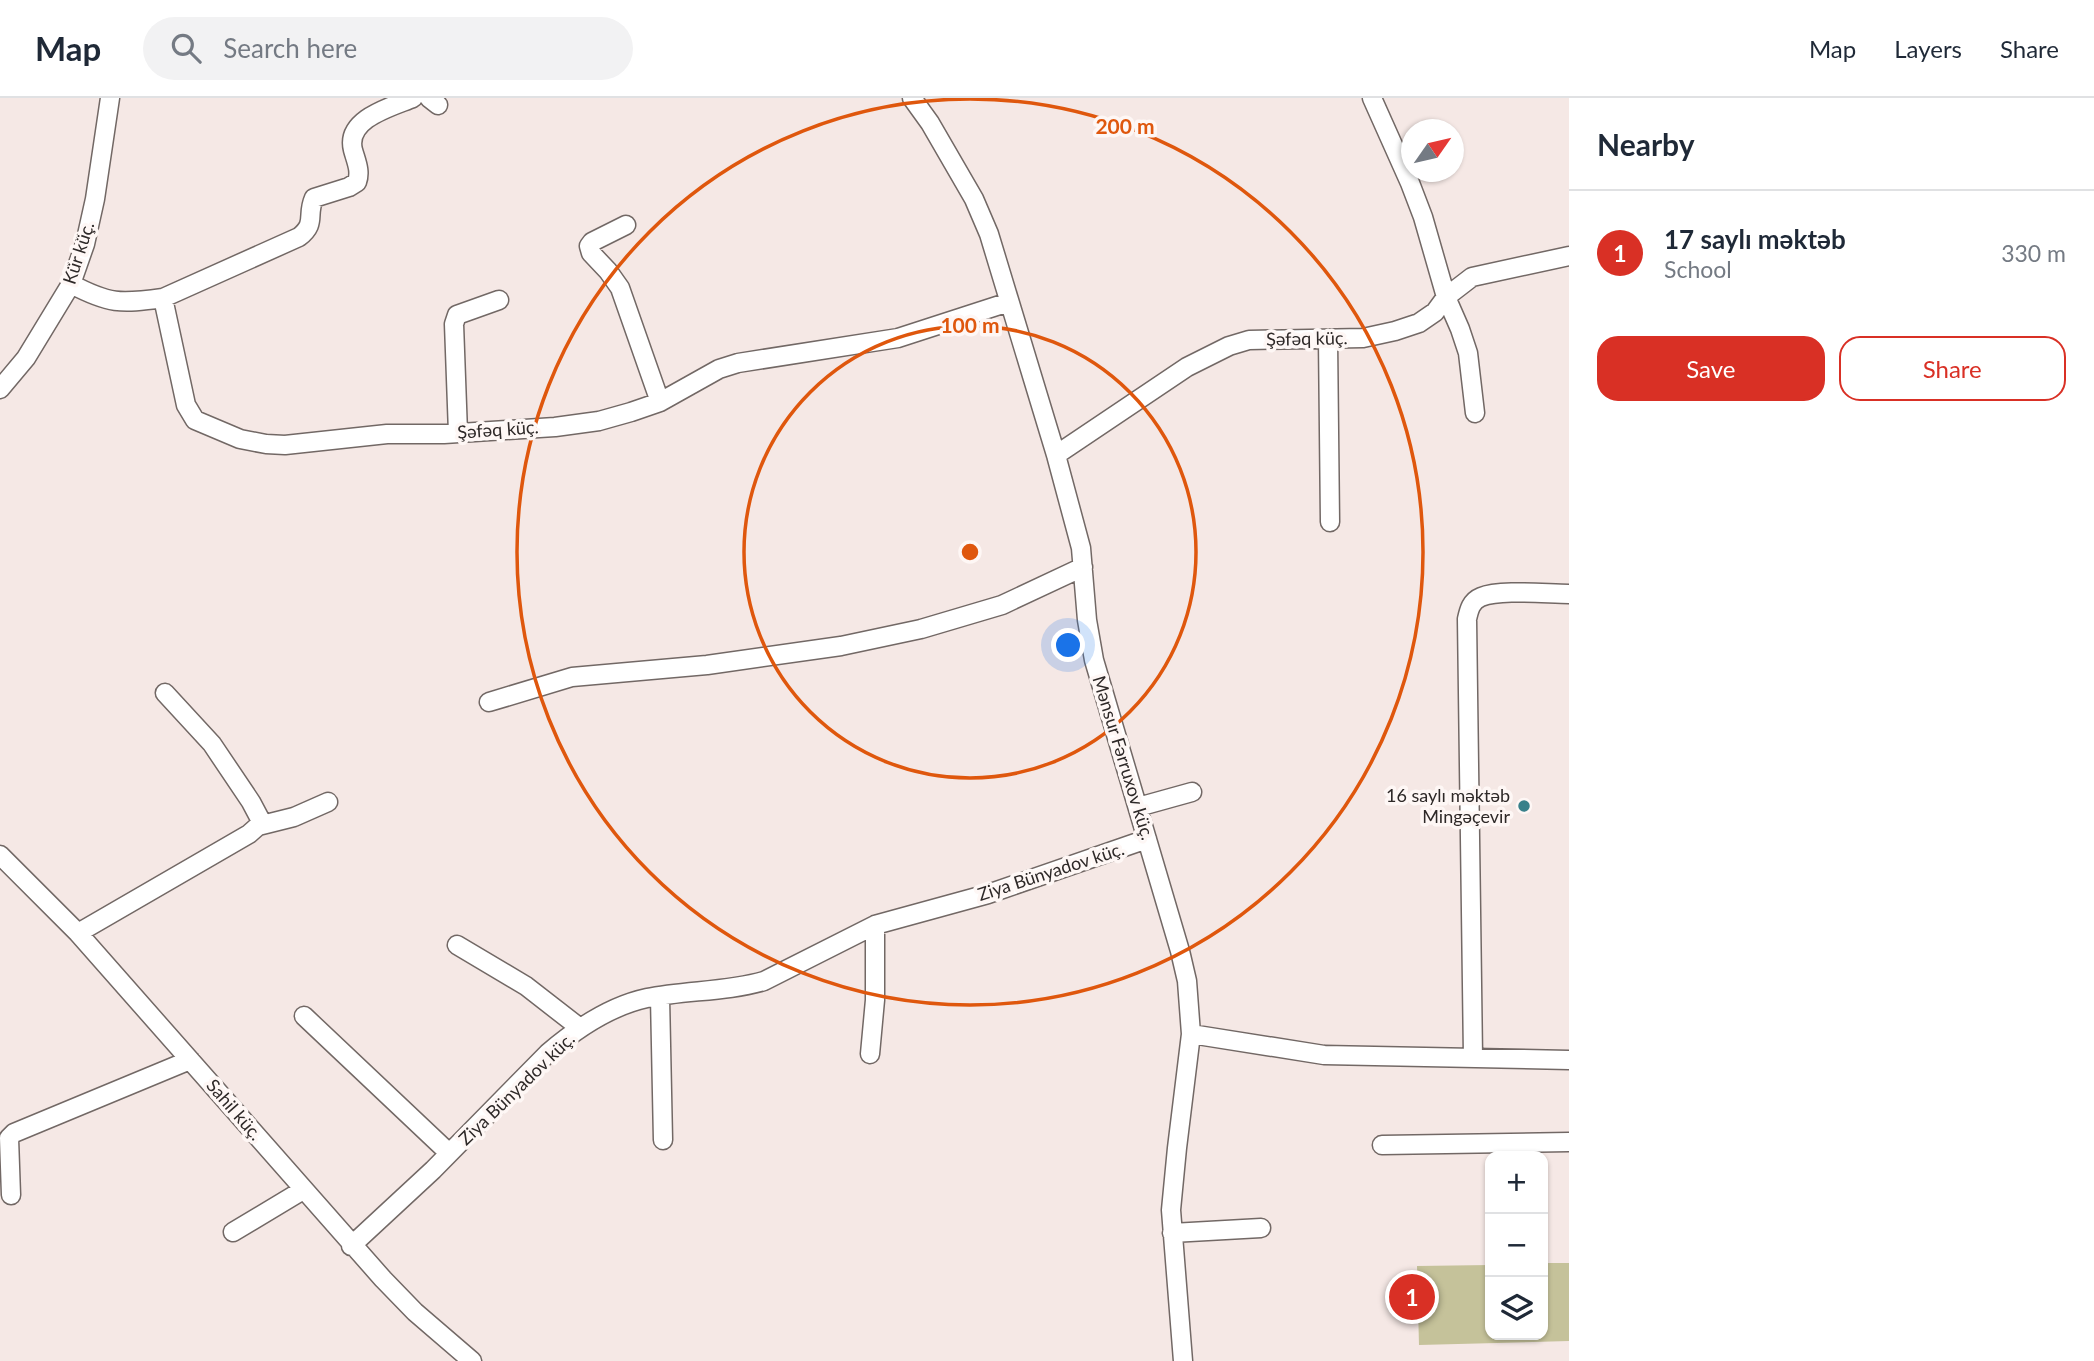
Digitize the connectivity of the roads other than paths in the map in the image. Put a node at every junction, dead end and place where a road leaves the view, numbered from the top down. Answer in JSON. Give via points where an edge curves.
{"nodes":[{"id":1,"x":110,"y":98,"type":"edge"},
{"id":2,"x":413,"y":98,"type":"edge"},
{"id":3,"x":912,"y":98,"type":"edge"},
{"id":4,"x":1372,"y":98,"type":"edge"},
{"id":5,"x":626,"y":225,"type":"dead end"},
{"id":6,"x":1569,"y":256,"type":"edge"},
{"id":7,"x":71,"y":284,"type":"junction"},
{"id":8,"x":163,"y":298,"type":"junction"},
{"id":9,"x":1446,"y":298,"type":"junction"},
{"id":10,"x":499,"y":300,"type":"dead end"},
{"id":11,"x":1009,"y":302,"type":"junction"},
{"id":12,"x":1328,"y":339,"type":"junction"},
{"id":13,"x":0,"y":389,"type":"edge"},
{"id":14,"x":660,"y":402,"type":"junction"},
{"id":15,"x":1475,"y":413,"type":"dead end"},
{"id":16,"x":458,"y":433,"type":"junction"},
{"id":17,"x":1056,"y":455,"type":"junction"},
{"id":18,"x":1330,"y":522,"type":"dead end"},
{"id":19,"x":1083,"y":568,"type":"junction"},
{"id":20,"x":1569,"y":594,"type":"edge"},
{"id":21,"x":165,"y":693,"type":"dead end"},
{"id":22,"x":489,"y":702,"type":"dead end"},
{"id":23,"x":1192,"y":792,"type":"dead end"},
{"id":24,"x":328,"y":802,"type":"dead end"},
{"id":25,"x":1138,"y":807,"type":"junction"},
{"id":26,"x":258,"y":826,"type":"junction"},
{"id":27,"x":1147,"y":839,"type":"junction"},
{"id":28,"x":0,"y":855,"type":"edge"},
{"id":29,"x":875,"y":925,"type":"junction"},
{"id":30,"x":78,"y":933,"type":"junction"},
{"id":31,"x":457,"y":945,"type":"dead end"},
{"id":32,"x":660,"y":997,"type":"junction"},
{"id":33,"x":304,"y":1016,"type":"dead end"},
{"id":34,"x":580,"y":1028,"type":"junction"},
{"id":35,"x":1191,"y":1034,"type":"junction"},
{"id":36,"x":870,"y":1054,"type":"dead end"},
{"id":37,"x":1473,"y":1057,"type":"junction"},
{"id":38,"x":190,"y":1060,"type":"junction"},
{"id":39,"x":1569,"y":1060,"type":"edge"},
{"id":40,"x":663,"y":1140,"type":"dead end"},
{"id":41,"x":1569,"y":1142,"type":"edge"},
{"id":42,"x":1382,"y":1145,"type":"dead end"},
{"id":43,"x":449,"y":1153,"type":"junction"},
{"id":44,"x":303,"y":1190,"type":"junction"},
{"id":45,"x":11,"y":1195,"type":"dead end"},
{"id":46,"x":1261,"y":1228,"type":"dead end"},
{"id":47,"x":233,"y":1232,"type":"dead end"},
{"id":48,"x":1172,"y":1233,"type":"junction"},
{"id":49,"x":351,"y":1245,"type":"junction"},
{"id":50,"x":463,"y":1358,"type":"edge"},
{"id":51,"x":1183,"y":1361,"type":"edge"}],
"edges":[{"from":1,"to":7,"type":"street","name":"Kür küç.","via":[[95,199]]},
{"from":2,"to":8,"type":"street","via":[[380,111],[353,131],[351,141],[360,175],[357,182],[314,198],[308,230]]},
{"from":3,"to":11,"type":"street","name":"Mənsur Fərruxov küç.","via":[[974,199]]},
{"from":4,"to":9,"type":"street","via":[[1423,217]]},
{"from":5,"to":14,"type":"street","via":[[592,242],[590,253],[620,288]]},
{"from":6,"to":9,"type":"street","name":"Şəfəq küç.","via":[[1472,276]]},
{"from":7,"to":8,"type":"street","via":[[115,302]]},
{"from":7,"to":13,"type":"street","name":"Kür küç.","via":[[26,358]]},
{"from":8,"to":16,"type":"street","name":"Şəfəq küç.","via":[[186,405],[195,420],[240,439],[285,445],[387,434]]},
{"from":9,"to":12,"type":"street","name":"Şəfəq küç.","via":[[1419,323],[1363,338]]},
{"from":9,"to":15,"type":"street","via":[[1468,353]]},
{"from":10,"to":16,"type":"street","via":[[457,316],[454,324]]},
{"from":11,"to":14,"type":"street","name":"Şəfəq küç.","via":[[898,338],[738,363]]},
{"from":11,"to":17,"type":"street","name":"Mənsur Fərruxov küç."},
{"from":12,"to":17,"type":"street","name":"Şəfəq küç.","via":[[1249,340],[1229,346],[1187,368]]},
{"from":12,"to":18,"type":"street"},
{"from":14,"to":16,"type":"street","name":"Şəfəq küç.","via":[[599,421]]},
{"from":17,"to":19,"type":"street","name":"Mənsur Fərruxov küç."},
{"from":19,"to":22,"type":"street","via":[[1002,605],[920,629],[841,646],[707,665],[572,677]]},
{"from":19,"to":25,"type":"street","name":"Mənsur Fərruxov küç.","via":[[1094,660]]},
{"from":20,"to":37,"type":"street","via":[[1479,597],[1470,606],[1467,619]]},
{"from":21,"to":26,"type":"street","via":[[212,744],[251,802],[260,819]]},
{"from":23,"to":25,"type":"street"},
{"from":24,"to":26,"type":"street"},
{"from":25,"to":27,"type":"street","name":"Mənsur Fərruxov küç."},
{"from":26,"to":30,"type":"street"},
{"from":27,"to":29,"type":"street","name":"Ziya Bünyadov küç.","via":[[988,894]]},
{"from":27,"to":35,"type":"street","name":"Mənsur Fərruxov küç.","via":[[1185,971]]},
{"from":28,"to":30,"type":"street","name":"Sahil küç."},
{"from":29,"to":32,"type":"street","name":"Ziya Bünyadov küç.","via":[[764,981]]},
{"from":29,"to":36,"type":"street"},
{"from":30,"to":38,"type":"street","name":"Sahil küç."},
{"from":31,"to":34,"type":"street","via":[[526,986]]},
{"from":32,"to":34,"type":"street","name":"Ziya Bünyadov küç.","via":[[629,1004]]},
{"from":32,"to":40,"type":"street"},
{"from":33,"to":43,"type":"street"},
{"from":34,"to":43,"type":"street","name":"Ziya Bünyadov küç.","via":[[548,1053]]},
{"from":35,"to":37,"type":"street","via":[[1324,1055]]},
{"from":35,"to":48,"type":"street","name":"Mənsur Fərruxov küç."},
{"from":37,"to":39,"type":"street"},
{"from":38,"to":44,"type":"street","name":"Sahil küç."},
{"from":38,"to":45,"type":"street","via":[[14,1133],[8,1149]]},
{"from":41,"to":42,"type":"street"},
{"from":43,"to":49,"type":"street","name":"Ziya Bünyadov küç."},
{"from":44,"to":47,"type":"street"},
{"from":44,"to":49,"type":"street","name":"Sahil küç."},
{"from":46,"to":48,"type":"street"},
{"from":48,"to":51,"type":"street","name":"Mənsur Fərruxov küç."},
{"from":49,"to":50,"type":"street","name":"Sahil küç."}]}
